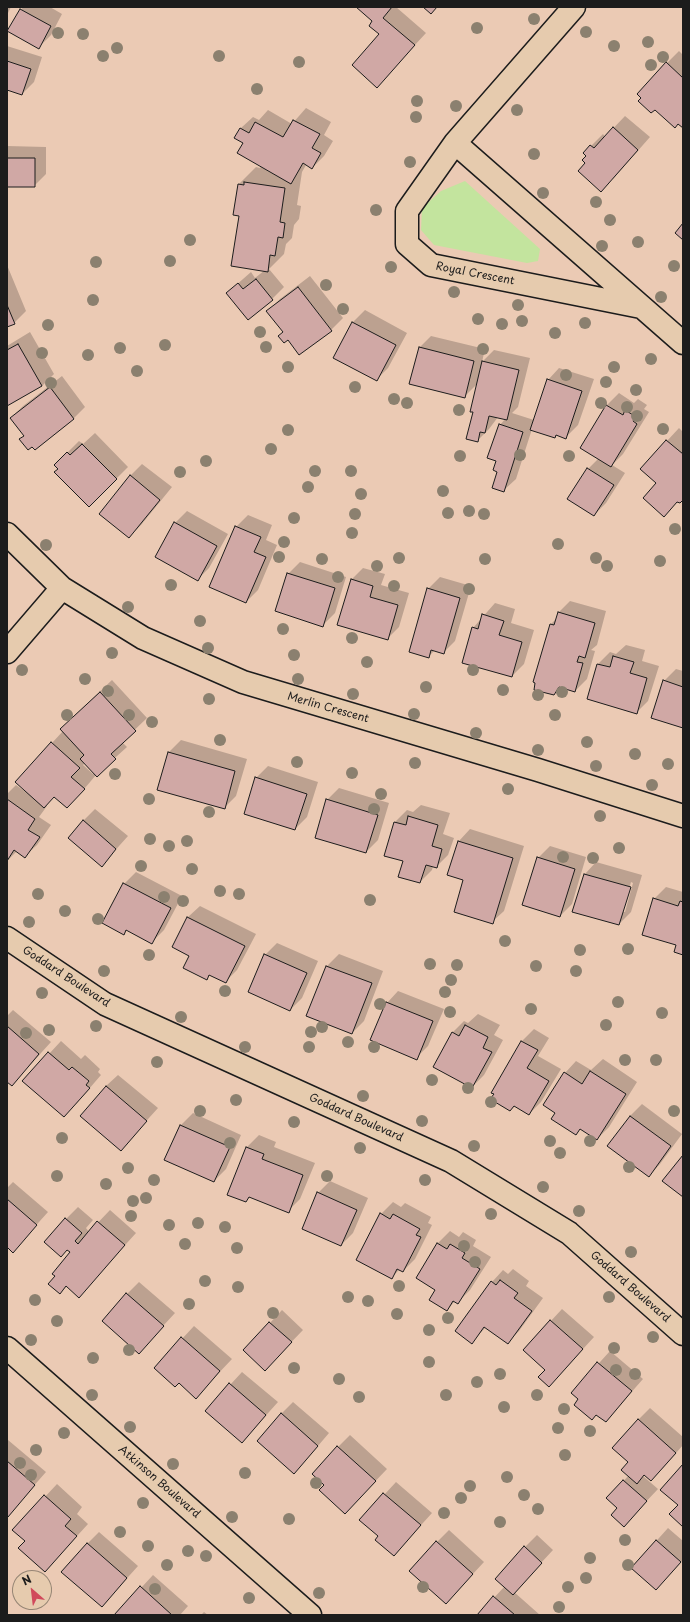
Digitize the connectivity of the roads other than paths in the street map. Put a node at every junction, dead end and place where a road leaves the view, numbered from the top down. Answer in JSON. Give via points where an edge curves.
{"nodes":[{"id":1,"x":574,"y":7,"type":"edge"},
{"id":2,"x":455,"y":143,"type":"junction"},
{"id":3,"x":641,"y":307,"type":"junction"},
{"id":4,"x":683,"y":343,"type":"edge"},
{"id":5,"x":7,"y":534,"type":"edge"},
{"id":6,"x":62,"y":588,"type":"junction"},
{"id":7,"x":7,"y":652,"type":"edge"},
{"id":8,"x":683,"y":816,"type":"edge"},
{"id":9,"x":7,"y":938,"type":"edge"},
{"id":10,"x":683,"y":1334,"type":"edge"},
{"id":11,"x":7,"y":1348,"type":"edge"},
{"id":12,"x":310,"y":1615,"type":"edge"}],
"edges":[{"from":1,"to":2,"type":"street","name":"Royal Crescent"},
{"from":2,"to":3,"type":"street","name":"Royal Crescent"},
{"from":2,"to":3,"type":"street","name":"Royal Crescent","via":[[407,211],[408,244],[431,265]]},
{"from":3,"to":4,"type":"street","name":"Royal Crescent"},
{"from":5,"to":6,"type":"street","name":"Merlin Crescent"},
{"from":6,"to":7,"type":"street"},
{"from":6,"to":8,"type":"street","name":"Merlin Crescent","via":[[143,638],[243,682]]},
{"from":9,"to":10,"type":"street","name":"Goddard Boulevard","via":[[105,1004],[451,1161],[569,1233]]},
{"from":11,"to":12,"type":"street","name":"Atkinson Boulevard"}]}
